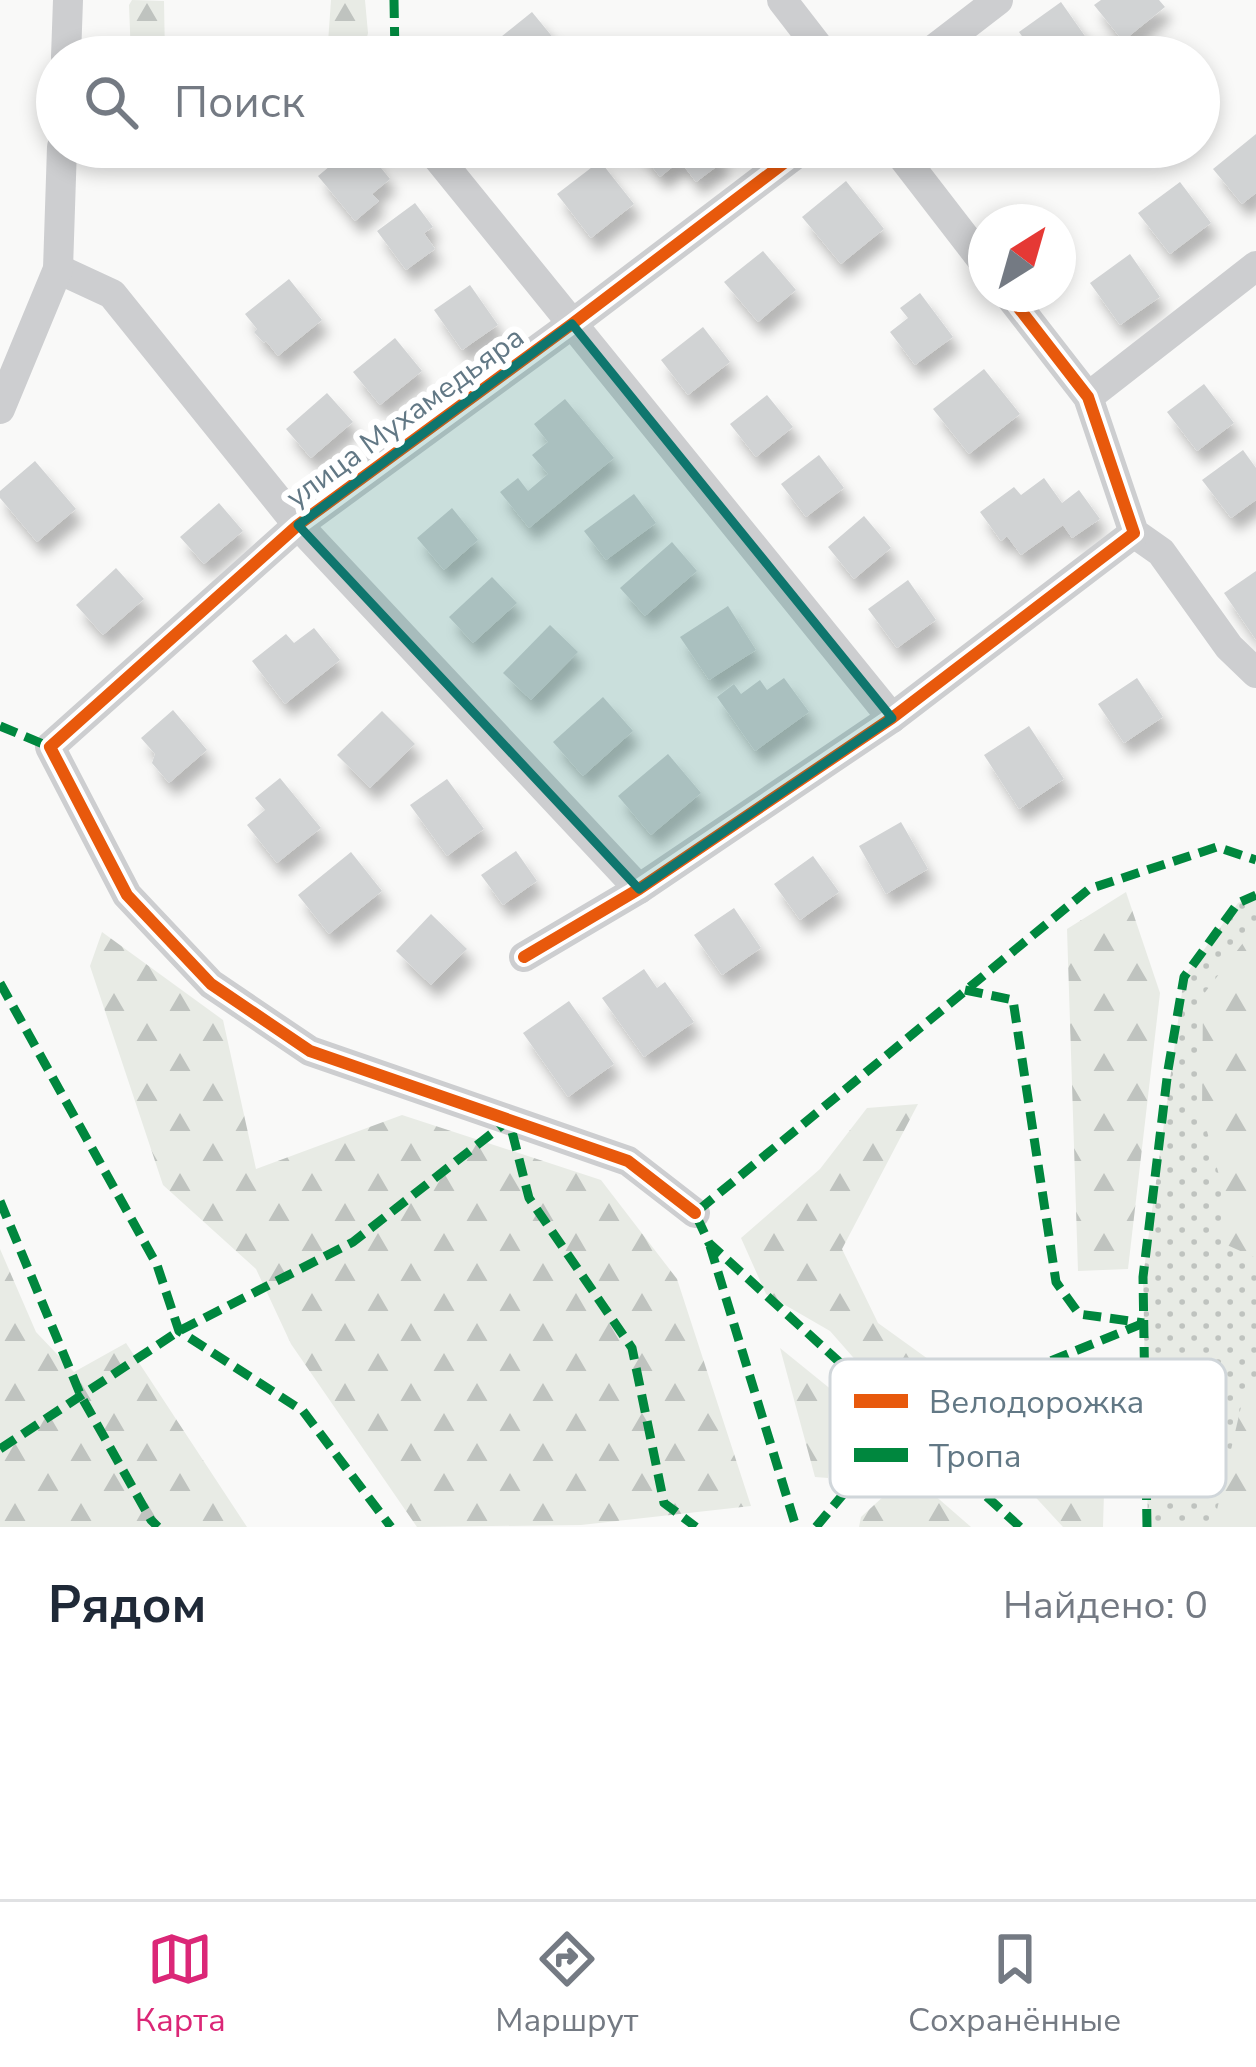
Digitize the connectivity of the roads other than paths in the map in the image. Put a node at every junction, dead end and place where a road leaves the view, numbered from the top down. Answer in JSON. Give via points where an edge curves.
{"nodes":[{"id":1,"x":68,"y":0,"type":"edge"},
{"id":2,"x":782,"y":0,"type":"edge"},
{"id":3,"x":998,"y":0,"type":"edge"},
{"id":4,"x":67,"y":36,"type":"edge"},
{"id":5,"x":810,"y":36,"type":"edge"},
{"id":6,"x":951,"y":36,"type":"edge"},
{"id":7,"x":61,"y":168,"type":"edge"},
{"id":8,"x":446,"y":168,"type":"edge"},
{"id":9,"x":778,"y":168,"type":"edge"},
{"id":10,"x":911,"y":168,"type":"edge"},
{"id":11,"x":968,"y":242,"type":"edge"},
{"id":12,"x":1256,"y":266,"type":"edge"},
{"id":13,"x":58,"y":269,"type":"junction"},
{"id":14,"x":1022,"y":312,"type":"edge"},
{"id":15,"x":572,"y":324,"type":"junction"},
{"id":16,"x":1088,"y":398,"type":"junction"},
{"id":17,"x":0,"y":410,"type":"edge"},
{"id":18,"x":298,"y":525,"type":"junction"},
{"id":19,"x":1134,"y":532,"type":"junction"},
{"id":20,"x":1256,"y":673,"type":"edge"},
{"id":21,"x":892,"y":718,"type":"junction"},
{"id":22,"x":639,"y":889,"type":"junction"},
{"id":23,"x":524,"y":957,"type":"dead end"},
{"id":24,"x":695,"y":1213,"type":"dead end"}],
"edges":[{"from":1,"to":4,"type":"street"},
{"from":2,"to":5,"type":"street"},
{"from":3,"to":6,"type":"street"},
{"from":7,"to":13,"type":"street"},
{"from":8,"to":15,"type":"street"},
{"from":9,"to":15,"type":"street","name":"улица Мухамедьяра"},
{"from":10,"to":11,"type":"street"},
{"from":12,"to":16,"type":"street"},
{"from":13,"to":17,"type":"street"},
{"from":13,"to":18,"type":"street","via":[[112,294]]},
{"from":14,"to":16,"type":"street"},
{"from":15,"to":18,"type":"street","name":"улица Мухамедьяра"},
{"from":15,"to":21,"type":"street"},
{"from":16,"to":19,"type":"street"},
{"from":18,"to":22,"type":"street"},
{"from":18,"to":24,"type":"street","name":"улица Мухамедьяра","via":[[50,747],[127,895],[211,984],[310,1052],[628,1162]]},
{"from":19,"to":20,"type":"street","via":[[1161,552]]},
{"from":19,"to":21,"type":"street"},
{"from":21,"to":22,"type":"street"},
{"from":22,"to":23,"type":"street"}]}
